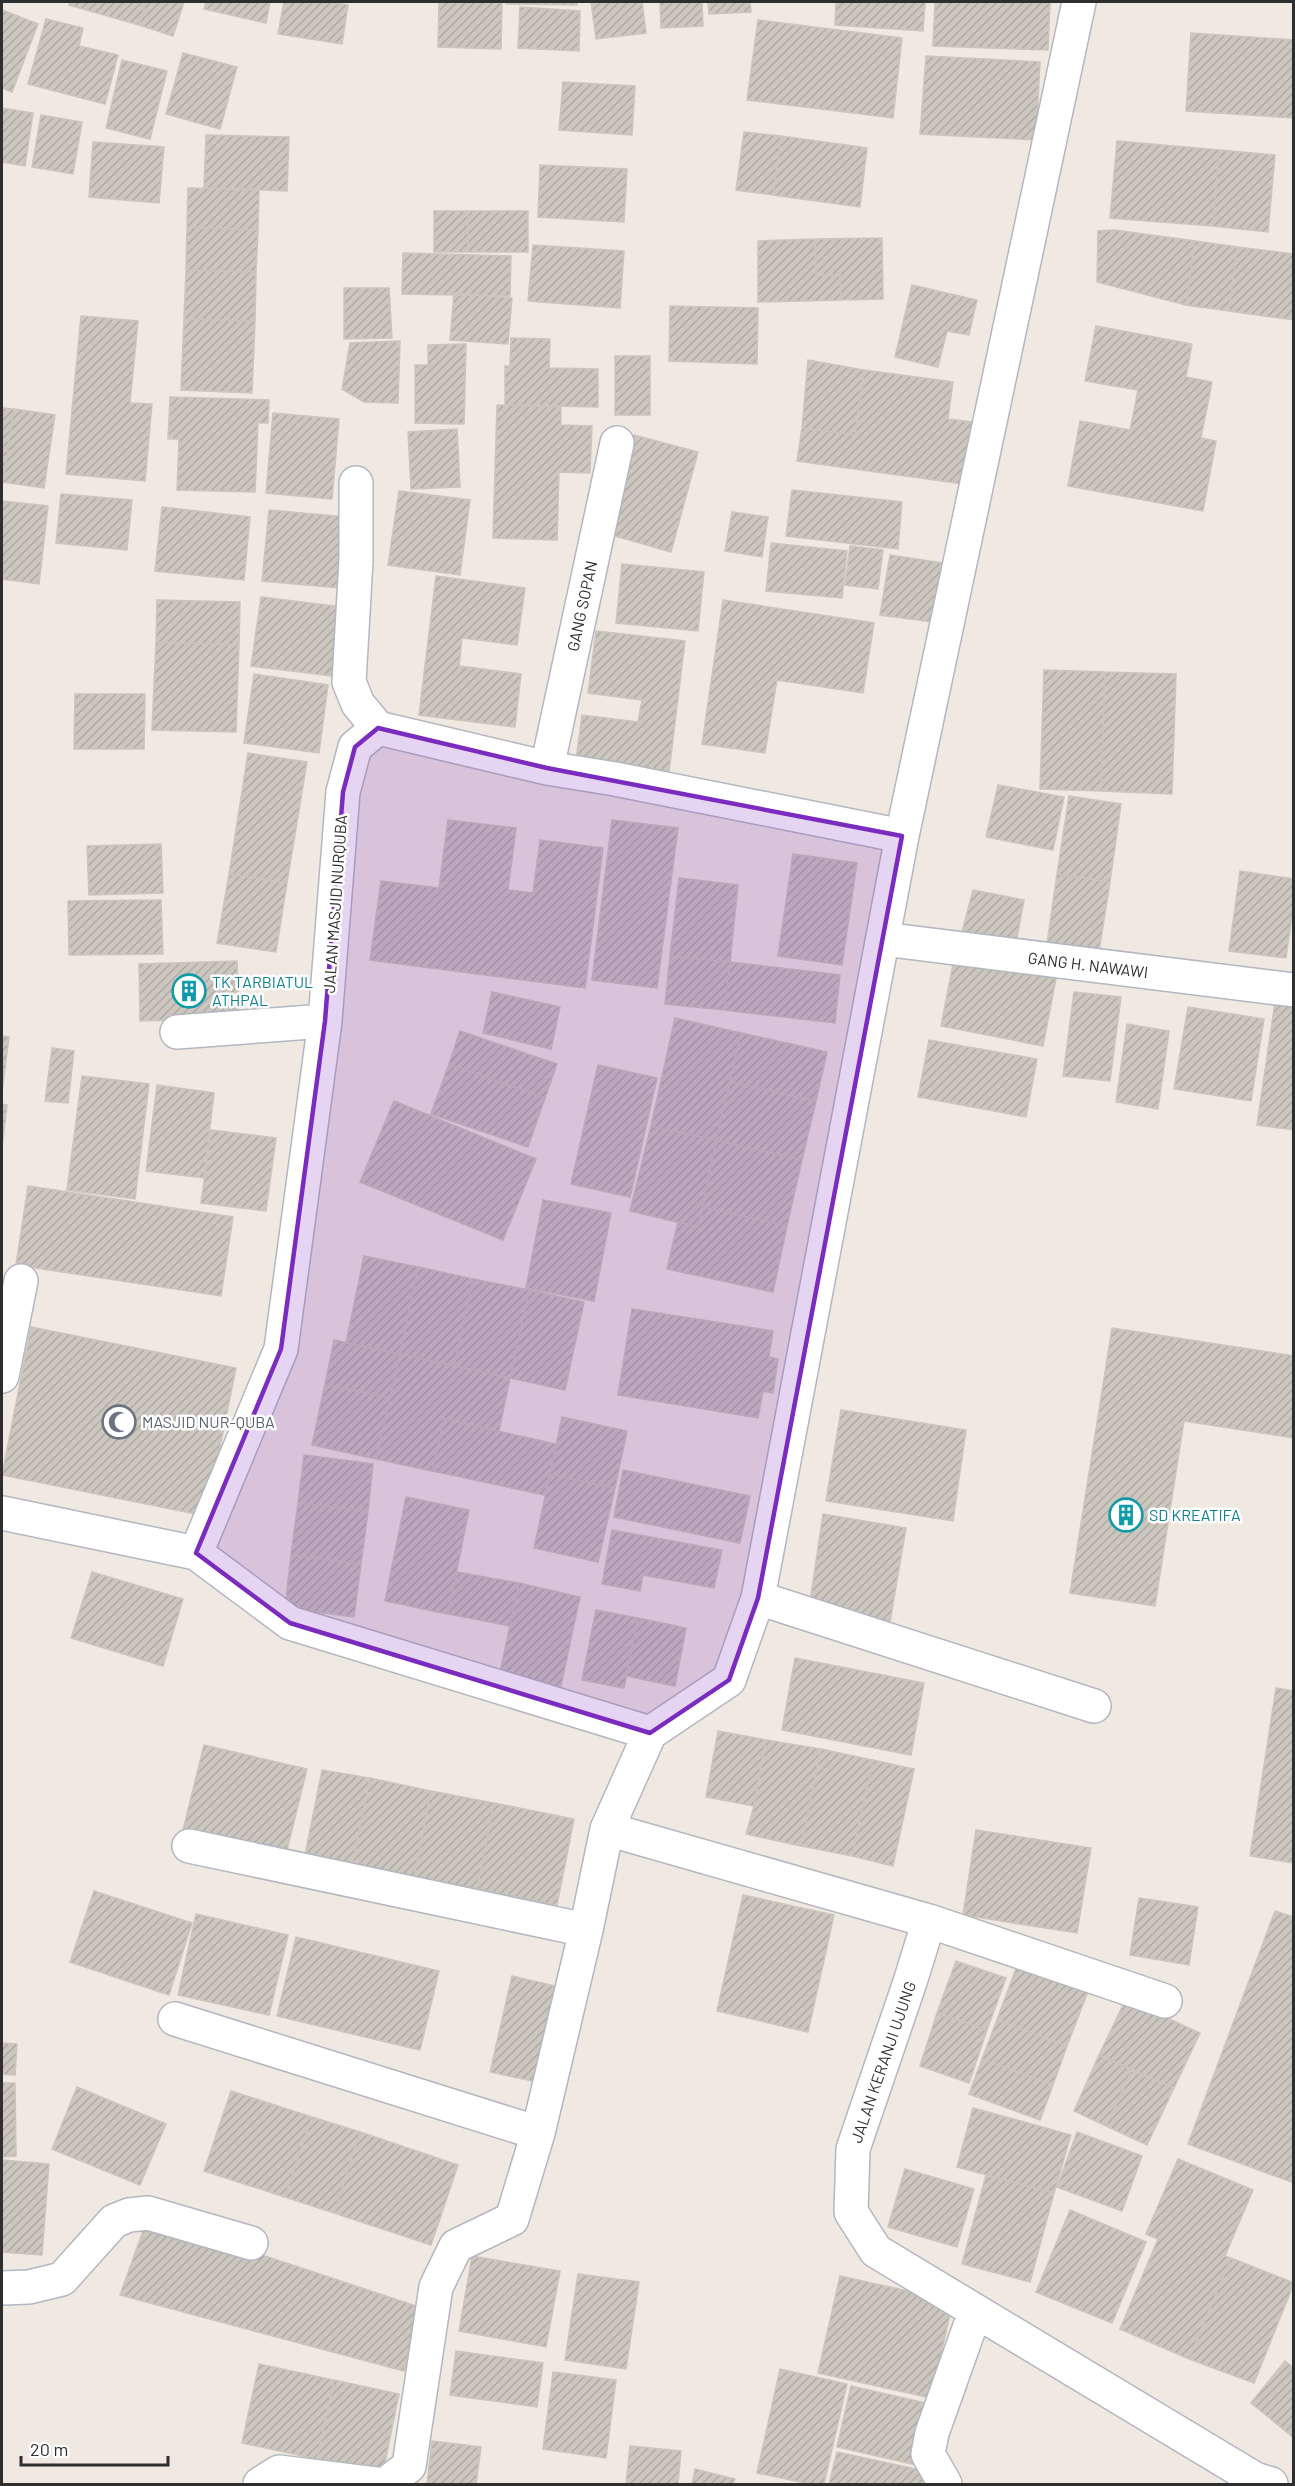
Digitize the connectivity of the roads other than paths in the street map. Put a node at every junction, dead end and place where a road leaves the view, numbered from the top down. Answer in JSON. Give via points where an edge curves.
{"nodes":[{"id":1,"x":1079,"y":2,"type":"edge"},
{"id":2,"x":617,"y":442,"type":"dead end"},
{"id":3,"x":356,"y":483,"type":"dead end"},
{"id":4,"x":378,"y":728,"type":"junction"},
{"id":5,"x":547,"y":768,"type":"junction"},
{"id":6,"x":902,"y":836,"type":"junction"},
{"id":7,"x":883,"y":939,"type":"junction"},
{"id":8,"x":1293,"y":990,"type":"edge"},
{"id":9,"x":326,"y":1021,"type":"junction"},
{"id":10,"x":177,"y":1032,"type":"dead end"},
{"id":11,"x":21,"y":1281,"type":"dead end"},
{"id":12,"x":2,"y":1376,"type":"edge"},
{"id":13,"x":2,"y":1513,"type":"edge"},
{"id":14,"x":196,"y":1553,"type":"junction"},
{"id":15,"x":758,"y":1598,"type":"junction"},
{"id":16,"x":1094,"y":1706,"type":"dead end"},
{"id":17,"x":650,"y":1733,"type":"junction"},
{"id":18,"x":607,"y":1828,"type":"junction"},
{"id":19,"x":189,"y":1846,"type":"dead end"},
{"id":20,"x":928,"y":1921,"type":"junction"},
{"id":21,"x":586,"y":1930,"type":"junction"},
{"id":22,"x":1165,"y":2001,"type":"dead end"},
{"id":23,"x":175,"y":2019,"type":"dead end"},
{"id":24,"x":538,"y":2133,"type":"junction"},
{"id":25,"x":250,"y":2243,"type":"dead end"},
{"id":26,"x":2,"y":2288,"type":"edge"},
{"id":27,"x":975,"y":2312,"type":"junction"},
{"id":28,"x":260,"y":2484,"type":"edge"},
{"id":29,"x":376,"y":2484,"type":"edge"},
{"id":30,"x":386,"y":2484,"type":"edge"},
{"id":31,"x":945,"y":2484,"type":"edge"},
{"id":32,"x":1271,"y":2484,"type":"edge"}],
"edges":[{"from":1,"to":6,"type":"street"},
{"from":2,"to":5,"type":"street","name":"GANG SOPAN"},
{"from":3,"to":4,"type":"street","via":[[349,682],[358,704]]},
{"from":4,"to":5,"type":"street"},
{"from":4,"to":9,"type":"street","name":"JALAN MASJID NURQUBA","via":[[355,747],[343,792]]},
{"from":5,"to":6,"type":"street"},
{"from":6,"to":7,"type":"street"},
{"from":7,"to":8,"type":"street","name":"GANG H. NAWAWI"},
{"from":7,"to":15,"type":"street"},
{"from":9,"to":10,"type":"street"},
{"from":9,"to":14,"type":"street","name":"JALAN MASJID NURQUBA","via":[[281,1348]]},
{"from":11,"to":12,"type":"street"},
{"from":13,"to":14,"type":"street"},
{"from":14,"to":17,"type":"street","via":[[290,1623]]},
{"from":15,"to":16,"type":"street"},
{"from":15,"to":17,"type":"street","via":[[729,1680]]},
{"from":17,"to":18,"type":"street"},
{"from":18,"to":20,"type":"street"},
{"from":18,"to":21,"type":"street"},
{"from":19,"to":21,"type":"street"},
{"from":20,"to":22,"type":"street"},
{"from":20,"to":27,"type":"street","name":"JALAN KERANJI UJUNG","via":[[853,2149],[851,2212],[876,2251]]},
{"from":21,"to":24,"type":"street"},
{"from":23,"to":24,"type":"street"},
{"from":24,"to":30,"type":"street","via":[[512,2218],[456,2246],[436,2287],[409,2466]]},
{"from":25,"to":26,"type":"street","via":[[148,2213],[129,2215],[114,2221],[62,2279],[29,2287]]},
{"from":27,"to":31,"type":"street","via":[[928,2454]]},
{"from":27,"to":32,"type":"street","name":"JALAN KERANJI UJUNG","via":[[1245,2473]]},
{"from":28,"to":29,"type":"street","via":[[279,2472]]}]}
